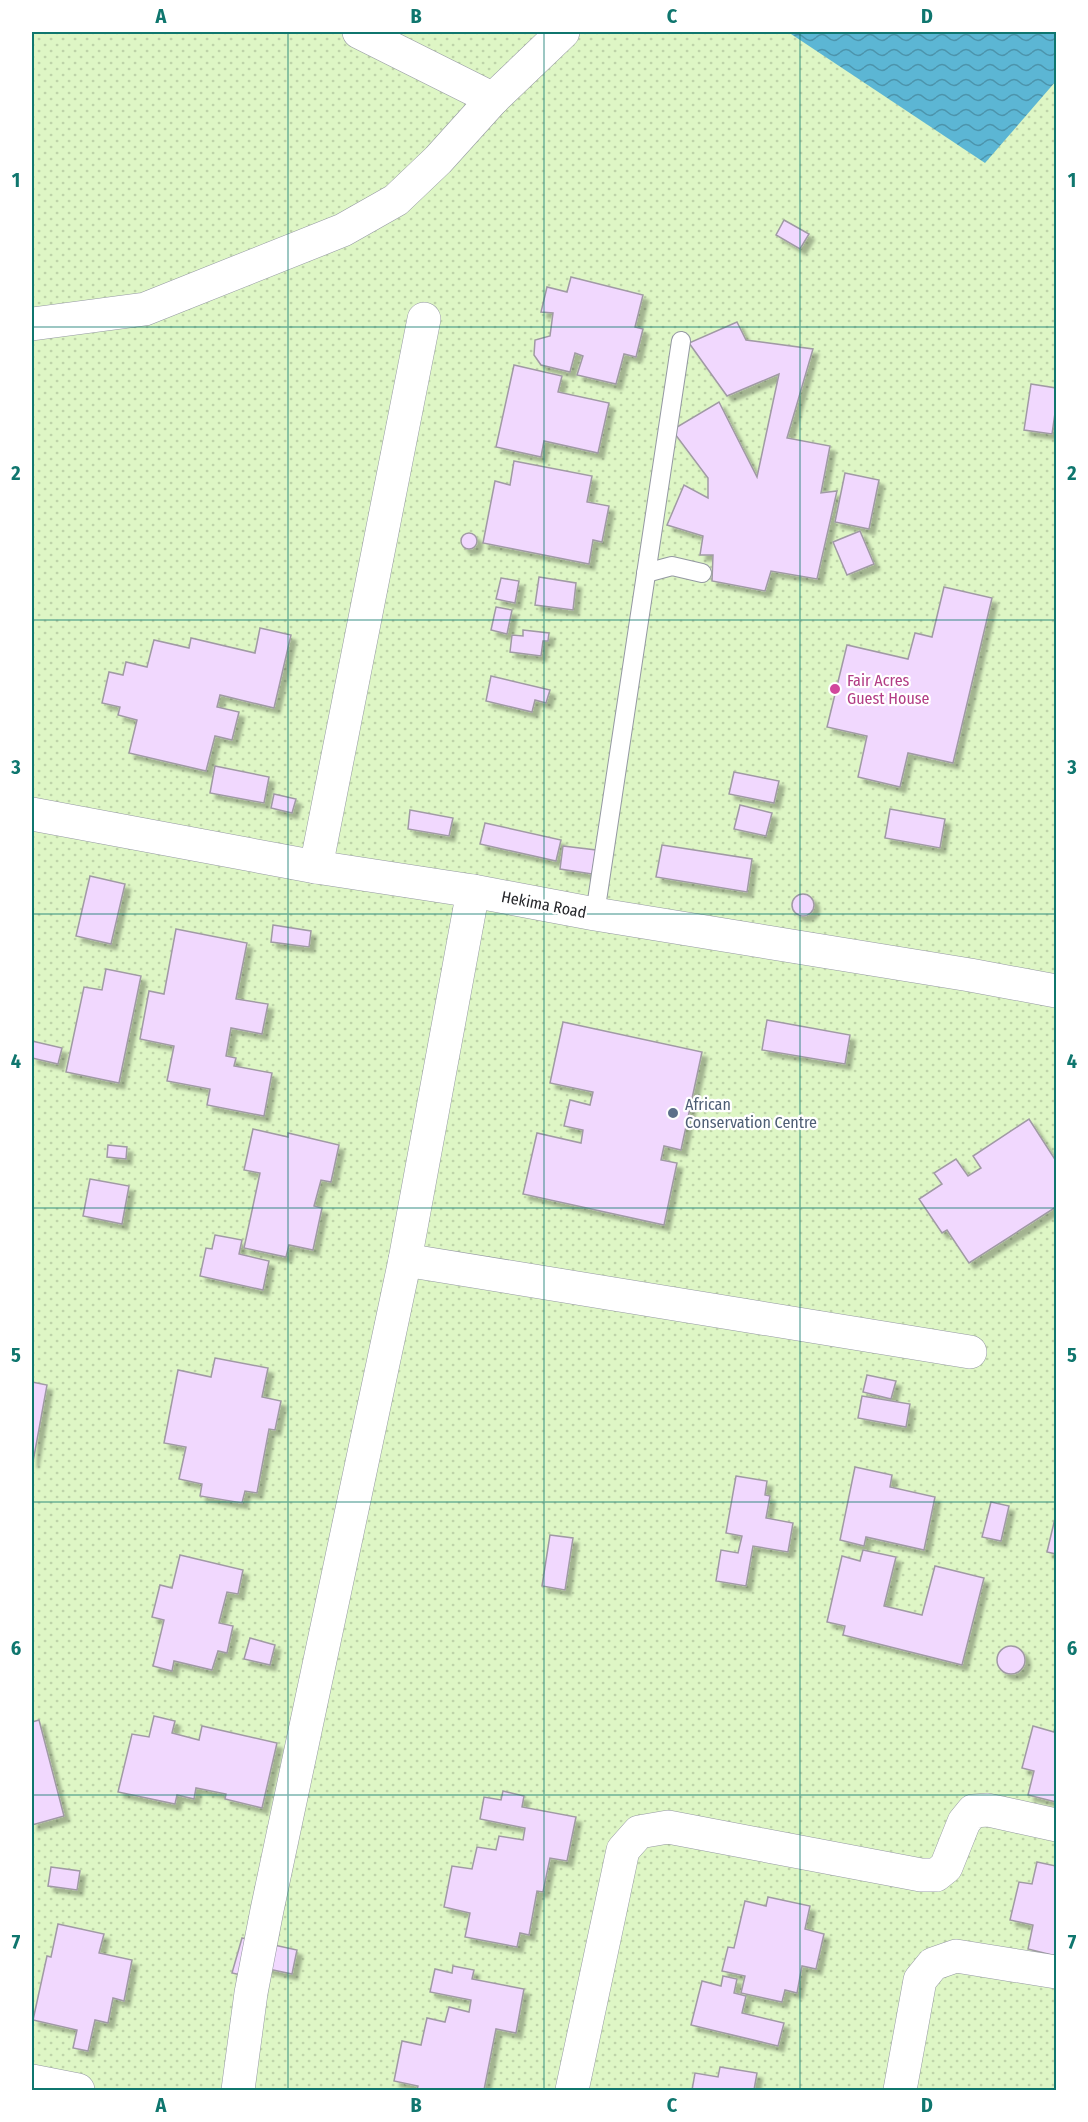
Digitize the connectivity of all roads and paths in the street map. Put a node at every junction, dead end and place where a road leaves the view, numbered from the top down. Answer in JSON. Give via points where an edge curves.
{"nodes":[{"id":1,"x":359,"y":32,"type":"edge"},
{"id":2,"x":563,"y":32,"type":"edge"},
{"id":3,"x":494,"y":99,"type":"junction"},
{"id":4,"x":423,"y":319,"type":"dead end"},
{"id":5,"x":32,"y":324,"type":"edge"},
{"id":6,"x":681,"y":341,"type":"dead end"},
{"id":7,"x":646,"y":573,"type":"junction"},
{"id":8,"x":702,"y":573,"type":"dead end"},
{"id":9,"x":32,"y":814,"type":"edge"},
{"id":10,"x":316,"y":867,"type":"junction"},
{"id":11,"x":473,"y":891,"type":"junction"},
{"id":12,"x":595,"y":914,"type":"junction"},
{"id":13,"x":1056,"y":991,"type":"edge"},
{"id":14,"x":405,"y":1260,"type":"junction"},
{"id":15,"x":970,"y":1352,"type":"dead end"},
{"id":16,"x":1056,"y":1825,"type":"edge"},
{"id":17,"x":1056,"y":1972,"type":"edge"},
{"id":18,"x":32,"y":2081,"type":"edge"},
{"id":19,"x":78,"y":2091,"type":"edge"},
{"id":20,"x":238,"y":2091,"type":"edge"},
{"id":21,"x":572,"y":2091,"type":"edge"},
{"id":22,"x":900,"y":2091,"type":"edge"}],
"edges":[{"from":1,"to":3,"type":"street"},
{"from":2,"to":3,"type":"street"},
{"from":3,"to":5,"type":"street","via":[[396,200],[343,230],[145,309]]},
{"from":4,"to":10,"type":"street"},
{"from":6,"to":7,"type":"lane"},
{"from":7,"to":8,"type":"lane","via":[[672,566]]},
{"from":7,"to":12,"type":"lane"},
{"from":9,"to":10,"type":"street","name":"Hekima Road"},
{"from":10,"to":11,"type":"street","name":"Hekima Road"},
{"from":11,"to":12,"type":"street","name":"Hekima Road"},
{"from":11,"to":14,"type":"street"},
{"from":12,"to":13,"type":"street","name":"Hekima Road"},
{"from":14,"to":15,"type":"street"},
{"from":14,"to":20,"type":"street","via":[[271,1888]]},
{"from":16,"to":21,"type":"street","via":[[988,1810],[973,1811],[964,1822],[946,1867],[936,1875],[668,1827],[639,1832],[623,1850]]},
{"from":17,"to":22,"type":"street","via":[[957,1956],[933,1964],[920,1980]]},
{"from":18,"to":19,"type":"street"}]}
